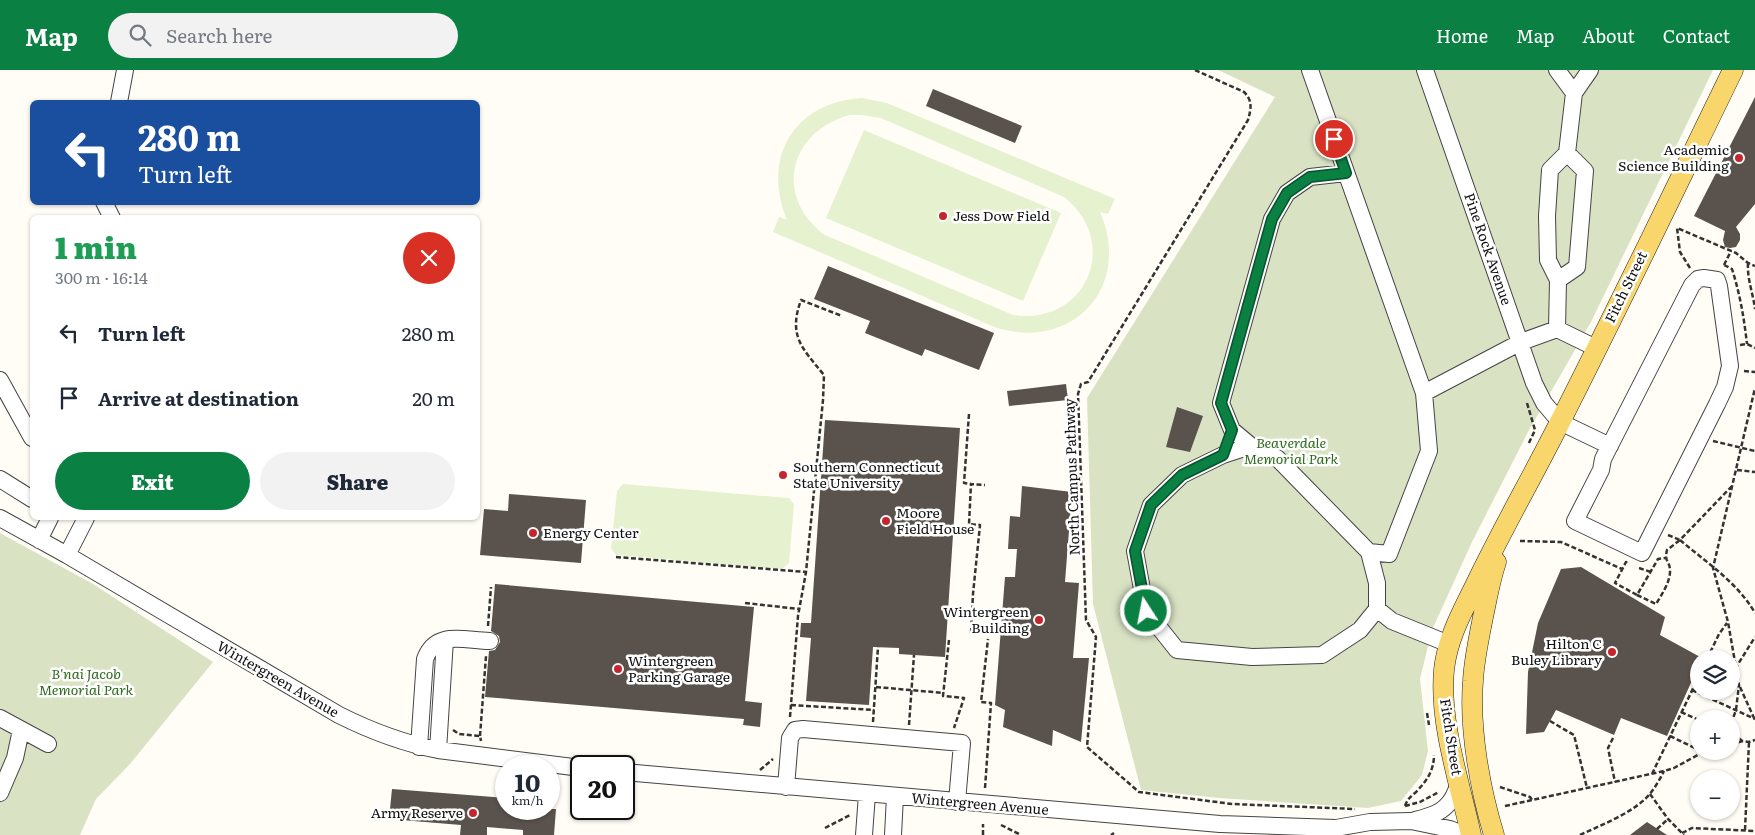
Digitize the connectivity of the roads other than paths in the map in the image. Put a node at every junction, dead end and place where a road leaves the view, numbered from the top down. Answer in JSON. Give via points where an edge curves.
{"nodes":[{"id":1,"x":125,"y":70,"type":"edge"},
{"id":2,"x":1310,"y":70,"type":"edge"},
{"id":3,"x":1425,"y":70,"type":"edge"},
{"id":4,"x":1557,"y":70,"type":"edge"},
{"id":5,"x":1590,"y":70,"type":"edge"},
{"id":6,"x":1733,"y":70,"type":"edge"},
{"id":7,"x":1574,"y":93,"type":"junction"},
{"id":8,"x":119,"y":100,"type":"edge"},
{"id":9,"x":1568,"y":153,"type":"junction"},
{"id":10,"x":1346,"y":173,"type":"junction"},
{"id":11,"x":1558,"y":280,"type":"junction"},
{"id":12,"x":1557,"y":329,"type":"junction"},
{"id":13,"x":1520,"y":342,"type":"junction"},
{"id":14,"x":1596,"y":348,"type":"junction"},
{"id":15,"x":0,"y":380,"type":"edge"},
{"id":16,"x":1424,"y":393,"type":"junction"},
{"id":17,"x":1560,"y":422,"type":"junction"},
{"id":18,"x":1232,"y":430,"type":"junction"},
{"id":19,"x":30,"y":434,"type":"edge"},
{"id":20,"x":1251,"y":446,"type":"junction"},
{"id":21,"x":1610,"y":446,"type":"junction"},
{"id":22,"x":1223,"y":455,"type":"junction"},
{"id":23,"x":0,"y":479,"type":"edge"},
{"id":24,"x":30,"y":498,"type":"edge"},
{"id":25,"x":1517,"y":503,"type":"junction"},
{"id":26,"x":1,"y":520,"type":"edge"},
{"id":27,"x":49,"y":520,"type":"edge"},
{"id":28,"x":85,"y":520,"type":"edge"},
{"id":29,"x":39,"y":540,"type":"junction"},
{"id":30,"x":1369,"y":552,"type":"junction"},
{"id":31,"x":1389,"y":554,"type":"junction"},
{"id":32,"x":67,"y":555,"type":"junction"},
{"id":33,"x":1377,"y":583,"type":"junction"},
{"id":34,"x":1377,"y":609,"type":"junction"},
{"id":35,"x":441,"y":640,"type":"junction"},
{"id":36,"x":490,"y":641,"type":"dead end"},
{"id":37,"x":1449,"y":644,"type":"junction"},
{"id":38,"x":0,"y":718,"type":"edge"},
{"id":39,"x":21,"y":730,"type":"junction"},
{"id":40,"x":48,"y":744,"type":"dead end"},
{"id":41,"x":419,"y":747,"type":"junction"},
{"id":42,"x":438,"y":750,"type":"junction"},
{"id":43,"x":570,"y":761,"type":"edge"},
{"id":44,"x":635,"y":768,"type":"edge"},
{"id":45,"x":786,"y":787,"type":"junction"},
{"id":46,"x":1450,"y":788,"type":"junction"},
{"id":47,"x":0,"y":793,"type":"edge"},
{"id":48,"x":867,"y":794,"type":"junction"},
{"id":49,"x":895,"y":796,"type":"junction"},
{"id":50,"x":957,"y":802,"type":"junction"},
{"id":51,"x":1410,"y":821,"type":"junction"},
{"id":52,"x":1336,"y":828,"type":"junction"},
{"id":53,"x":1220,"y":829,"type":"edge"},
{"id":54,"x":1491,"y":834,"type":"edge"},
{"id":55,"x":864,"y":835,"type":"edge"},
{"id":56,"x":893,"y":835,"type":"edge"},
{"id":57,"x":1356,"y":835,"type":"edge"},
{"id":58,"x":1465,"y":835,"type":"edge"},
{"id":59,"x":1471,"y":835,"type":"edge"}],
"edges":[{"from":1,"to":8,"type":"street"},
{"from":2,"to":10,"type":"street"},
{"from":3,"to":13,"type":"street","name":"Pine Rock Avenue"},
{"from":4,"to":7,"type":"street"},
{"from":5,"to":7,"type":"street"},
{"from":6,"to":14,"type":"main road","name":"Fitch Street"},
{"from":7,"to":9,"type":"street"},
{"from":9,"to":11,"type":"street","via":[[1550,170],[1548,260]]},
{"from":9,"to":11,"type":"street","via":[[1585,171],[1577,267]]},
{"from":10,"to":16,"type":"street"},
{"from":10,"to":18,"type":"street","via":[[1310,177],[1287,193],[1272,219],[1221,403]]},
{"from":11,"to":12,"type":"street"},
{"from":12,"to":13,"type":"street"},
{"from":12,"to":14,"type":"street"},
{"from":13,"to":16,"type":"street"},
{"from":13,"to":17,"type":"street","name":"Pine Rock Avenue","via":[[1544,403]]},
{"from":14,"to":17,"type":"main road","name":"Fitch Street"},
{"from":15,"to":19,"type":"street"},
{"from":16,"to":31,"type":"street","via":[[1429,451]]},
{"from":17,"to":21,"type":"street"},
{"from":17,"to":25,"type":"main road","name":"Fitch Street"},
{"from":18,"to":20,"type":"street"},
{"from":18,"to":22,"type":"street"},
{"from":20,"to":22,"type":"street"},
{"from":20,"to":30,"type":"street","via":[[1277,458]]},
{"from":21,"to":21,"type":"street","via":[[1692,285],[1698,279],[1717,280],[1722,296],[1730,366],[1725,387],[1642,553],[1575,521]]},
{"from":22,"to":34,"type":"street","via":[[1182,475],[1151,505],[1135,551],[1146,611],[1177,650],[1252,658],[1322,655],[1360,630]]},
{"from":23,"to":24,"type":"street"},
{"from":25,"to":37,"type":"main road","name":"Fitch Street"},
{"from":25,"to":54,"type":"main road","name":"Fitch Street","via":[[1490,580],[1473,682],[1477,758]]},
{"from":26,"to":29,"type":"street","name":"Wintergreen Avenue"},
{"from":27,"to":29,"type":"street"},
{"from":28,"to":32,"type":"street"},
{"from":29,"to":32,"type":"street","name":"Wintergreen Avenue"},
{"from":30,"to":31,"type":"street"},
{"from":30,"to":33,"type":"street"},
{"from":31,"to":33,"type":"street"},
{"from":32,"to":41,"type":"street","name":"Wintergreen Avenue","via":[[339,715],[382,736]]},
{"from":33,"to":34,"type":"street"},
{"from":34,"to":37,"type":"street","via":[[1392,621]]},
{"from":35,"to":36,"type":"street"},
{"from":35,"to":41,"type":"street","via":[[429,649],[426,659]]},
{"from":35,"to":42,"type":"street"},
{"from":37,"to":46,"type":"main road","name":"Fitch Street","via":[[1444,694]]},
{"from":38,"to":39,"type":"street"},
{"from":39,"to":40,"type":"street"},
{"from":39,"to":47,"type":"street","via":[[15,758]]},
{"from":41,"to":42,"type":"street","name":"Wintergreen Avenue"},
{"from":42,"to":43,"type":"street","name":"Wintergreen Avenue"},
{"from":44,"to":45,"type":"street","name":"Wintergreen Avenue"},
{"from":45,"to":48,"type":"street","name":"Wintergreen Avenue"},
{"from":45,"to":50,"type":"street","via":[[790,738],[794,730],[803,729],[962,743]]},
{"from":46,"to":51,"type":"street","via":[[1453,798],[1446,807],[1435,815]]},
{"from":46,"to":59,"type":"main road","name":"Fitch Street"},
{"from":48,"to":49,"type":"street","name":"Wintergreen Avenue"},
{"from":48,"to":55,"type":"street"},
{"from":49,"to":50,"type":"street","name":"Wintergreen Avenue"},
{"from":49,"to":56,"type":"street"},
{"from":50,"to":53,"type":"street","name":"Wintergreen Avenue"},
{"from":51,"to":52,"type":"street","name":"Wintergreen Avenue","via":[[1370,822]]},
{"from":51,"to":58,"type":"street","name":"Wintergreen Avenue"},
{"from":52,"to":53,"type":"street","name":"Wintergreen Avenue"},
{"from":52,"to":57,"type":"street","name":"Wintergreen Avenue"}]}
